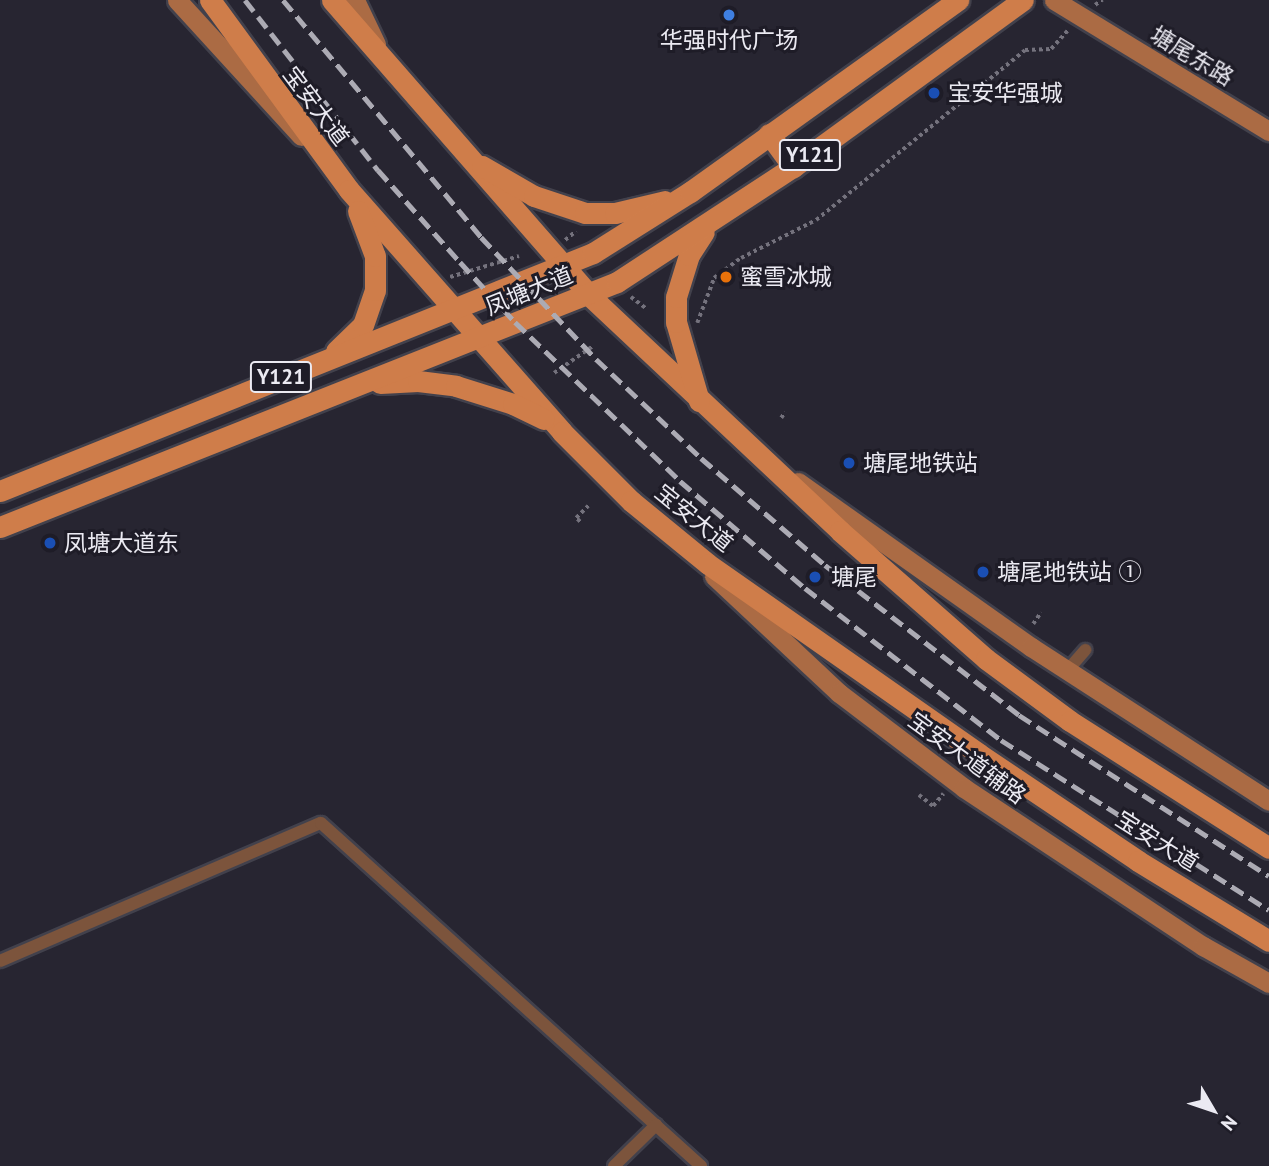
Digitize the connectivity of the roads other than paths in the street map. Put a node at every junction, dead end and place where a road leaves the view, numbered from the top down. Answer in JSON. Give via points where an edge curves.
{"nodes":[{"id":1,"x":177,"y":0,"type":"edge"},
{"id":2,"x":210,"y":0,"type":"edge"},
{"id":3,"x":332,"y":0,"type":"edge"},
{"id":4,"x":355,"y":0,"type":"edge"},
{"id":5,"x":958,"y":0,"type":"edge"},
{"id":6,"x":1023,"y":0,"type":"edge"},
{"id":7,"x":1054,"y":0,"type":"edge"},
{"id":8,"x":384,"y":61,"type":"junction"},
{"id":9,"x":1269,"y":131,"type":"edge"},
{"id":10,"x":769,"y":134,"type":"junction"},
{"id":11,"x":458,"y":149,"type":"junction"},
{"id":12,"x":323,"y":159,"type":"junction"},
{"id":13,"x":793,"y":167,"type":"junction"},
{"id":14,"x":349,"y":190,"type":"junction"},
{"id":15,"x":690,"y":192,"type":"junction"},
{"id":16,"x":714,"y":220,"type":"junction"},
{"id":17,"x":563,"y":268,"type":"junction"},
{"id":18,"x":589,"y":295,"type":"junction"},
{"id":19,"x":454,"y":312,"type":"junction"},
{"id":20,"x":478,"y":339,"type":"junction"},
{"id":21,"x":321,"y":361,"type":"junction"},
{"id":22,"x":357,"y":387,"type":"junction"},
{"id":23,"x":699,"y":401,"type":"junction"},
{"id":24,"x":562,"y":432,"type":"junction"},
{"id":25,"x":760,"y":455,"type":"junction"},
{"id":26,"x":0,"y":491,"type":"edge"},
{"id":27,"x":0,"y":527,"type":"edge"},
{"id":28,"x":667,"y":532,"type":"junction"},
{"id":29,"x":1085,"y":650,"type":"dead end"},
{"id":30,"x":1067,"y":671,"type":"junction"},
{"id":31,"x":1269,"y":801,"type":"edge"},
{"id":32,"x":1269,"y":848,"type":"edge"},
{"id":33,"x":1269,"y":941,"type":"edge"},
{"id":34,"x":0,"y":961,"type":"edge"},
{"id":35,"x":1269,"y":983,"type":"edge"},
{"id":36,"x":656,"y":1125,"type":"junction"},
{"id":37,"x":614,"y":1166,"type":"edge"},
{"id":38,"x":701,"y":1166,"type":"edge"}],
"edges":[{"from":1,"to":12,"type":"main road","via":[[208,39]]},
{"from":2,"to":12,"type":"main road","name":"宝安大道"},
{"from":3,"to":8,"type":"main road"},
{"from":4,"to":8,"type":"main road"},
{"from":5,"to":10,"type":"main road","name":"凤塘大道"},
{"from":6,"to":13,"type":"main road","name":"凤塘大道","number":"Y121"},
{"from":7,"to":9,"type":"main road","name":"塘尾东路"},
{"from":8,"to":11,"type":"main road"},
{"from":10,"to":13,"type":"main road"},
{"from":10,"to":15,"type":"main road","name":"凤塘大道"},
{"from":11,"to":15,"type":"main road","via":[[534,196],[585,213],[643,208]]},
{"from":11,"to":17,"type":"main road"},
{"from":12,"to":14,"type":"main road","name":"宝安大道"},
{"from":13,"to":16,"type":"main road","name":"凤塘大道","number":"Y121"},
{"from":14,"to":19,"type":"main road","name":"宝安大道"},
{"from":14,"to":21,"type":"main road","via":[[375,256],[374,290],[358,331]]},
{"from":15,"to":17,"type":"main road","name":"凤塘大道"},
{"from":16,"to":18,"type":"main road","name":"凤塘大道","number":"Y121","via":[[642,269]]},
{"from":16,"to":23,"type":"main road","via":[[689,255],[676,297],[679,335]]},
{"from":17,"to":18,"type":"main road"},
{"from":17,"to":19,"type":"main road","name":"凤塘大道","number":"Y121"},
{"from":18,"to":20,"type":"main road","name":"凤塘大道","number":"Y121"},
{"from":18,"to":23,"type":"main road"},
{"from":19,"to":20,"type":"main road","name":"宝安大道"},
{"from":19,"to":21,"type":"main road","name":"凤塘大道","number":"Y121"},
{"from":20,"to":22,"type":"main road","name":"凤塘大道","number":"Y121"},
{"from":20,"to":24,"type":"main road","name":"宝安大道"},
{"from":21,"to":26,"type":"main road","name":"凤塘大道","number":"Y121"},
{"from":22,"to":24,"type":"main road","via":[[399,381],[456,386],[513,404]]},
{"from":22,"to":27,"type":"main road","name":"凤塘大道","number":"Y121"},
{"from":23,"to":25,"type":"main road"},
{"from":24,"to":28,"type":"main road","name":"宝安大道"},
{"from":25,"to":30,"type":"main road"},
{"from":25,"to":32,"type":"main road","via":[[986,659],[1082,728]]},
{"from":28,"to":33,"type":"main road","name":"宝安大道","via":[[979,754],[1138,862]]},
{"from":28,"to":35,"type":"main road","name":"宝安大道辅路","via":[[839,693],[964,788],[1203,946]]},
{"from":29,"to":30,"type":"street"},
{"from":30,"to":31,"type":"main road"},
{"from":34,"to":36,"type":"street","via":[[321,823]]},
{"from":36,"to":37,"type":"street"},
{"from":36,"to":38,"type":"street"}]}
